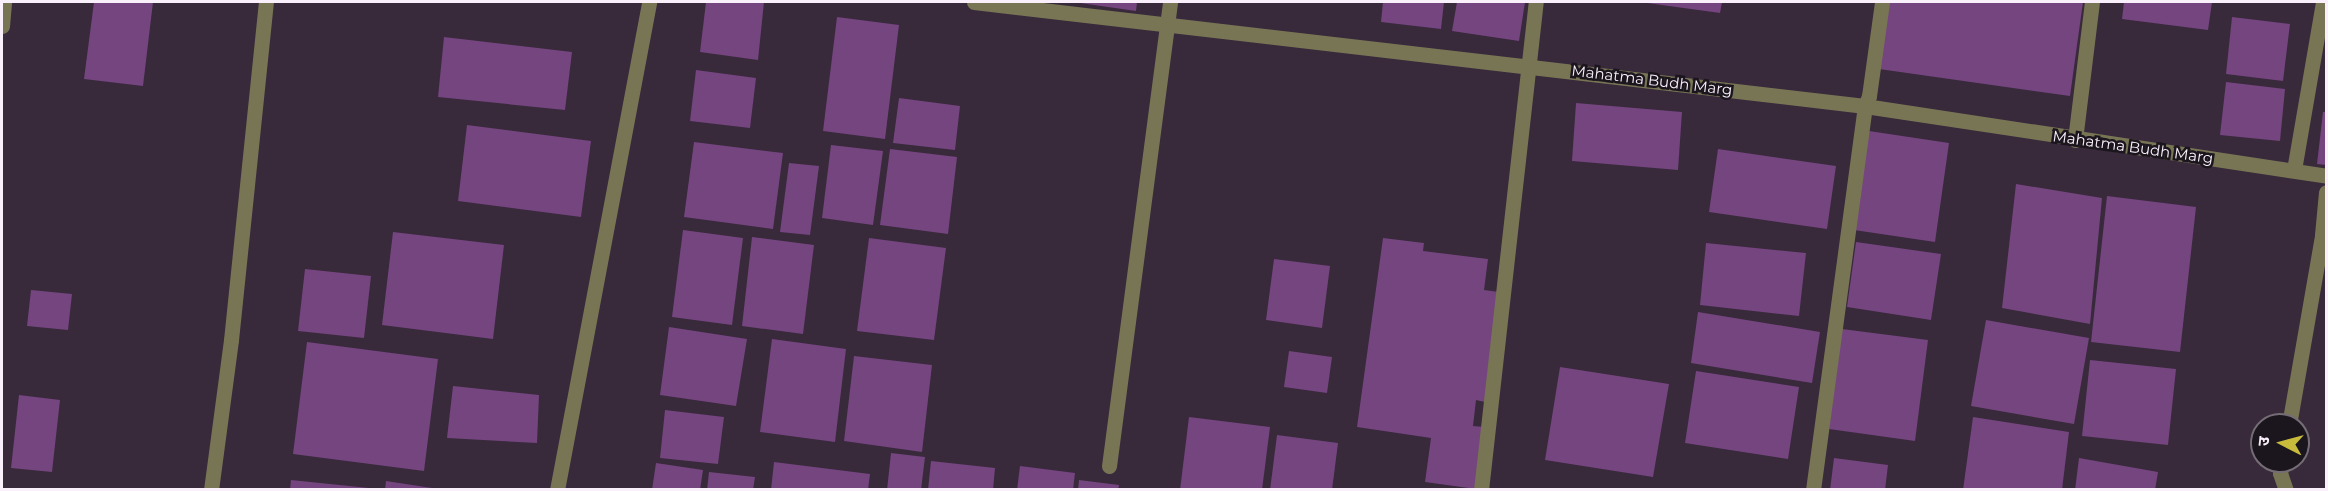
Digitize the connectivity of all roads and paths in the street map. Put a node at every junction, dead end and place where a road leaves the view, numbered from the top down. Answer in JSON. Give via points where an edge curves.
{"nodes":[{"id":1,"x":4,"y":2,"type":"edge"},
{"id":2,"x":266,"y":2,"type":"edge"},
{"id":3,"x":649,"y":2,"type":"edge"},
{"id":4,"x":974,"y":2,"type":"edge"},
{"id":5,"x":1170,"y":2,"type":"edge"},
{"id":6,"x":1536,"y":2,"type":"edge"},
{"id":7,"x":1882,"y":2,"type":"edge"},
{"id":8,"x":2092,"y":2,"type":"edge"},
{"id":9,"x":2323,"y":2,"type":"edge"},
{"id":10,"x":1167,"y":22,"type":"junction"},
{"id":11,"x":2,"y":26,"type":"edge"},
{"id":12,"x":1529,"y":65,"type":"junction"},
{"id":13,"x":1865,"y":106,"type":"junction"},
{"id":14,"x":2075,"y":140,"type":"junction"},
{"id":15,"x":2294,"y":170,"type":"junction"},
{"id":16,"x":2326,"y":176,"type":"edge"},
{"id":17,"x":2326,"y":192,"type":"edge"},
{"id":18,"x":2291,"y":413,"type":"edge"},
{"id":19,"x":1109,"y":466,"type":"dead end"},
{"id":20,"x":2280,"y":473,"type":"edge"},
{"id":21,"x":211,"y":489,"type":"edge"},
{"id":22,"x":557,"y":489,"type":"edge"},
{"id":23,"x":1481,"y":489,"type":"edge"},
{"id":24,"x":1813,"y":489,"type":"edge"},
{"id":25,"x":2286,"y":489,"type":"edge"}],
"edges":[{"from":1,"to":11,"type":"street"},
{"from":2,"to":21,"type":"street","via":[[231,340]]},
{"from":3,"to":22,"type":"street"},
{"from":4,"to":10,"type":"street","name":"Mahatma Budh Marg"},
{"from":5,"to":10,"type":"street"},
{"from":6,"to":12,"type":"street"},
{"from":7,"to":13,"type":"street"},
{"from":8,"to":14,"type":"street"},
{"from":9,"to":15,"type":"street"},
{"from":10,"to":12,"type":"street","name":"Mahatma Budh Marg"},
{"from":10,"to":19,"type":"street"},
{"from":12,"to":13,"type":"street","name":"Mahatma Budh Marg"},
{"from":12,"to":23,"type":"street"},
{"from":13,"to":14,"type":"street","name":"Mahatma Budh Marg"},
{"from":13,"to":24,"type":"street"},
{"from":14,"to":15,"type":"street","name":"Mahatma Budh Marg"},
{"from":15,"to":16,"type":"street","name":"Mahatma Budh Marg"},
{"from":17,"to":18,"type":"street"},
{"from":20,"to":25,"type":"street"}]}
